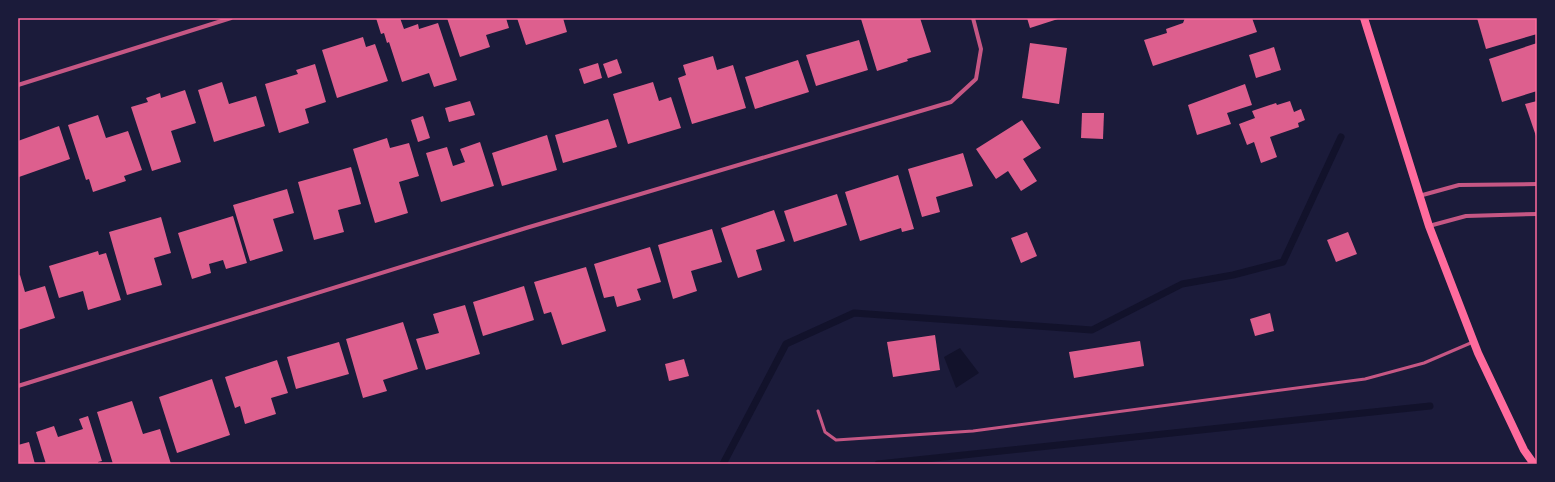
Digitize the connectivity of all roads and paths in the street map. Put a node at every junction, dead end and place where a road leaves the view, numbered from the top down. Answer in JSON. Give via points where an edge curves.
{"nodes":[{"id":1,"x":231,"y":18,"type":"edge"},
{"id":2,"x":973,"y":18,"type":"edge"},
{"id":3,"x":1364,"y":18,"type":"edge"},
{"id":4,"x":18,"y":85,"type":"edge"},
{"id":5,"x":1537,"y":184,"type":"edge"},
{"id":6,"x":1419,"y":196,"type":"junction"},
{"id":7,"x":1537,"y":214,"type":"edge"},
{"id":8,"x":1429,"y":226,"type":"junction"},
{"id":9,"x":1473,"y":342,"type":"junction"},
{"id":10,"x":18,"y":386,"type":"edge"},
{"id":11,"x":818,"y":411,"type":"dead end"},
{"id":12,"x":1534,"y":464,"type":"edge"}],
"edges":[{"from":1,"to":4,"type":"street"},
{"from":2,"to":10,"type":"street","via":[[981,49],[976,78],[951,102],[526,228]]},
{"from":3,"to":6,"type":"main road"},
{"from":5,"to":6,"type":"street","via":[[1459,185]]},
{"from":6,"to":8,"type":"main road"},
{"from":7,"to":8,"type":"street","via":[[1466,216]]},
{"from":8,"to":9,"type":"main road"},
{"from":9,"to":11,"type":"lane","via":[[1424,363],[1365,379],[973,431],[836,440],[825,432]]},
{"from":9,"to":12,"type":"main road","via":[[1524,450]]}]}
